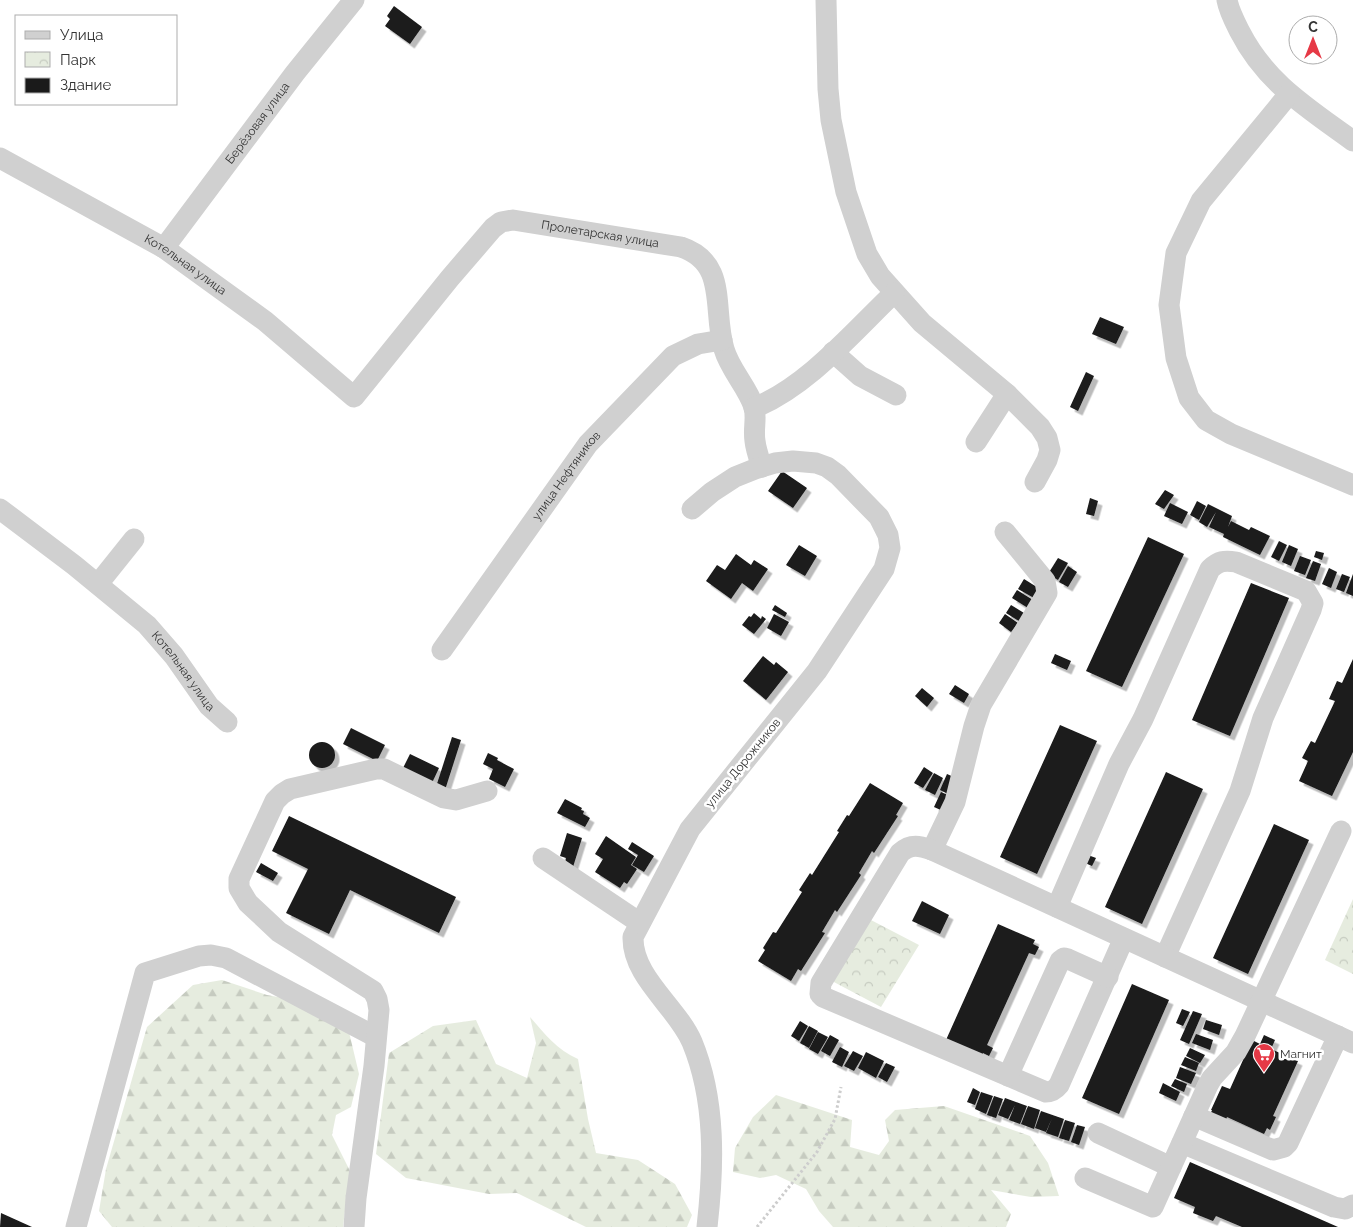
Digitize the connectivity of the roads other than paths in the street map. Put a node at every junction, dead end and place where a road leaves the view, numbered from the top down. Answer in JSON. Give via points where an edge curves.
{"nodes":[{"id":1,"x":354,"y":0,"type":"edge"},
{"id":2,"x":826,"y":0,"type":"edge"},
{"id":3,"x":1227,"y":0,"type":"edge"},
{"id":4,"x":1289,"y":94,"type":"junction"},
{"id":5,"x":1353,"y":140,"type":"edge"},
{"id":6,"x":0,"y":158,"type":"edge"},
{"id":7,"x":164,"y":248,"type":"junction"},
{"id":8,"x":894,"y":293,"type":"junction"},
{"id":9,"x":722,"y":340,"type":"junction"},
{"id":10,"x":834,"y":352,"type":"junction"},
{"id":11,"x":896,"y":394,"type":"dead end"},
{"id":12,"x":1007,"y":394,"type":"junction"},
{"id":13,"x":354,"y":397,"type":"joint"},
{"id":14,"x":754,"y":408,"type":"junction"},
{"id":15,"x":976,"y":442,"type":"dead end"},
{"id":16,"x":762,"y":467,"type":"junction"},
{"id":17,"x":1035,"y":482,"type":"dead end"},
{"id":18,"x":1353,"y":485,"type":"edge"},
{"id":19,"x":0,"y":509,"type":"edge"},
{"id":20,"x":692,"y":509,"type":"dead end"},
{"id":21,"x":1005,"y":532,"type":"dead end"},
{"id":22,"x":134,"y":540,"type":"dead end"},
{"id":23,"x":98,"y":584,"type":"junction"},
{"id":24,"x":442,"y":650,"type":"dead end"},
{"id":25,"x":227,"y":722,"type":"dead end"},
{"id":26,"x":487,"y":791,"type":"dead end"},
{"id":27,"x":1341,"y":831,"type":"dead end"},
{"id":28,"x":925,"y":848,"type":"junction"},
{"id":29,"x":543,"y":858,"type":"dead end"},
{"id":30,"x":1057,"y":907,"type":"junction"},
{"id":31,"x":640,"y":923,"type":"junction"},
{"id":32,"x":1124,"y":938,"type":"junction"},
{"id":33,"x":1165,"y":957,"type":"junction"},
{"id":34,"x":1108,"y":977,"type":"junction"},
{"id":35,"x":1260,"y":1002,"type":"junction"},
{"id":36,"x":376,"y":1037,"type":"junction"},
{"id":37,"x":1345,"y":1039,"type":"edge"},
{"id":38,"x":1008,"y":1076,"type":"junction"},
{"id":39,"x":1194,"y":1116,"type":"junction"},
{"id":40,"x":1098,"y":1133,"type":"dead end"},
{"id":41,"x":1182,"y":1143,"type":"junction"},
{"id":42,"x":1172,"y":1167,"type":"junction"},
{"id":43,"x":1084,"y":1178,"type":"dead end"},
{"id":44,"x":1353,"y":1205,"type":"edge"},
{"id":45,"x":76,"y":1227,"type":"edge"},
{"id":46,"x":354,"y":1227,"type":"edge"},
{"id":47,"x":707,"y":1227,"type":"edge"}],
"edges":[{"from":1,"to":7,"type":"street","name":"Берёзовая улица"},
{"from":2,"to":8,"type":"street","via":[[828,89],[840,167],[867,254]]},
{"from":3,"to":4,"type":"street","via":[[1247,46]]},
{"from":4,"to":5,"type":"street"},
{"from":4,"to":18,"type":"street","via":[[1200,200],[1176,253],[1170,305],[1176,358],[1189,398],[1206,420],[1231,434]]},
{"from":6,"to":7,"type":"street","name":"Котельная улица"},
{"from":7,"to":13,"type":"street","name":"Котельная улица","via":[[265,320]]},
{"from":8,"to":10,"type":"street"},
{"from":8,"to":12,"type":"street","via":[[922,323]]},
{"from":9,"to":13,"type":"street","name":"Пролетарская улица","via":[[711,271],[694,251],[513,220],[501,222],[493,228]]},
{"from":9,"to":14,"type":"street","name":"Пролетарская улица","via":[[730,365]]},
{"from":9,"to":24,"type":"street","name":"улица Нефтяников","via":[[698,344],[673,356],[588,444]]},
{"from":10,"to":11,"type":"street","via":[[860,376]]},
{"from":10,"to":14,"type":"street","via":[[806,378]]},
{"from":12,"to":15,"type":"street"},
{"from":12,"to":17,"type":"street","via":[[1047,438],[1049,456]]},
{"from":14,"to":16,"type":"street","name":"Пролетарская улица","via":[[755,443]]},
{"from":16,"to":20,"type":"street","name":"улица Дорожников","via":[[735,477]]},
{"from":16,"to":31,"type":"street","name":"улица Дорожников","via":[[805,461],[827,467],[878,517],[888,535],[888,558],[817,671],[690,829]]},
{"from":19,"to":23,"type":"street","name":"Котельная улица"},
{"from":21,"to":28,"type":"street","via":[[1045,581],[1047,593],[981,705],[955,802]]},
{"from":22,"to":23,"type":"street"},
{"from":23,"to":25,"type":"street","name":"Котельная улица","via":[[161,639],[209,706]]},
{"from":26,"to":36,"type":"street","via":[[456,800],[444,798],[384,769],[290,789],[275,801],[241,872],[239,888],[242,894],[272,926],[374,991],[379,1010]]},
{"from":27,"to":35,"type":"street"},
{"from":28,"to":30,"type":"street"},
{"from":28,"to":38,"type":"street","via":[[905,848],[900,853],[821,984],[820,994]]},
{"from":29,"to":31,"type":"street"},
{"from":30,"to":32,"type":"street"},
{"from":30,"to":33,"type":"street","via":[[1119,764],[1143,719],[1210,570],[1217,562],[1236,562],[1306,591],[1313,602],[1311,610],[1263,718],[1240,791]]},
{"from":31,"to":47,"type":"street","name":"улица Дорожников","via":[[633,937],[635,956],[692,1041],[708,1102],[712,1152]]},
{"from":32,"to":33,"type":"street"},
{"from":32,"to":34,"type":"street"},
{"from":33,"to":35,"type":"street"},
{"from":34,"to":38,"type":"street","via":[[1055,1090],[1046,1092]]},
{"from":34,"to":38,"type":"street","via":[[1068,959],[1060,961]]},
{"from":35,"to":37,"type":"street"},
{"from":35,"to":39,"type":"street","via":[[1236,1052],[1212,1078]]},
{"from":36,"to":45,"type":"street","via":[[226,958],[199,956],[145,973]]},
{"from":36,"to":46,"type":"street"},
{"from":37,"to":39,"type":"street","via":[[1284,1147],[1273,1150]]},
{"from":39,"to":41,"type":"street"},
{"from":40,"to":42,"type":"street"},
{"from":41,"to":42,"type":"street"},
{"from":41,"to":44,"type":"street","via":[[1334,1207]]},
{"from":42,"to":43,"type":"street","via":[[1154,1207]]}]}
